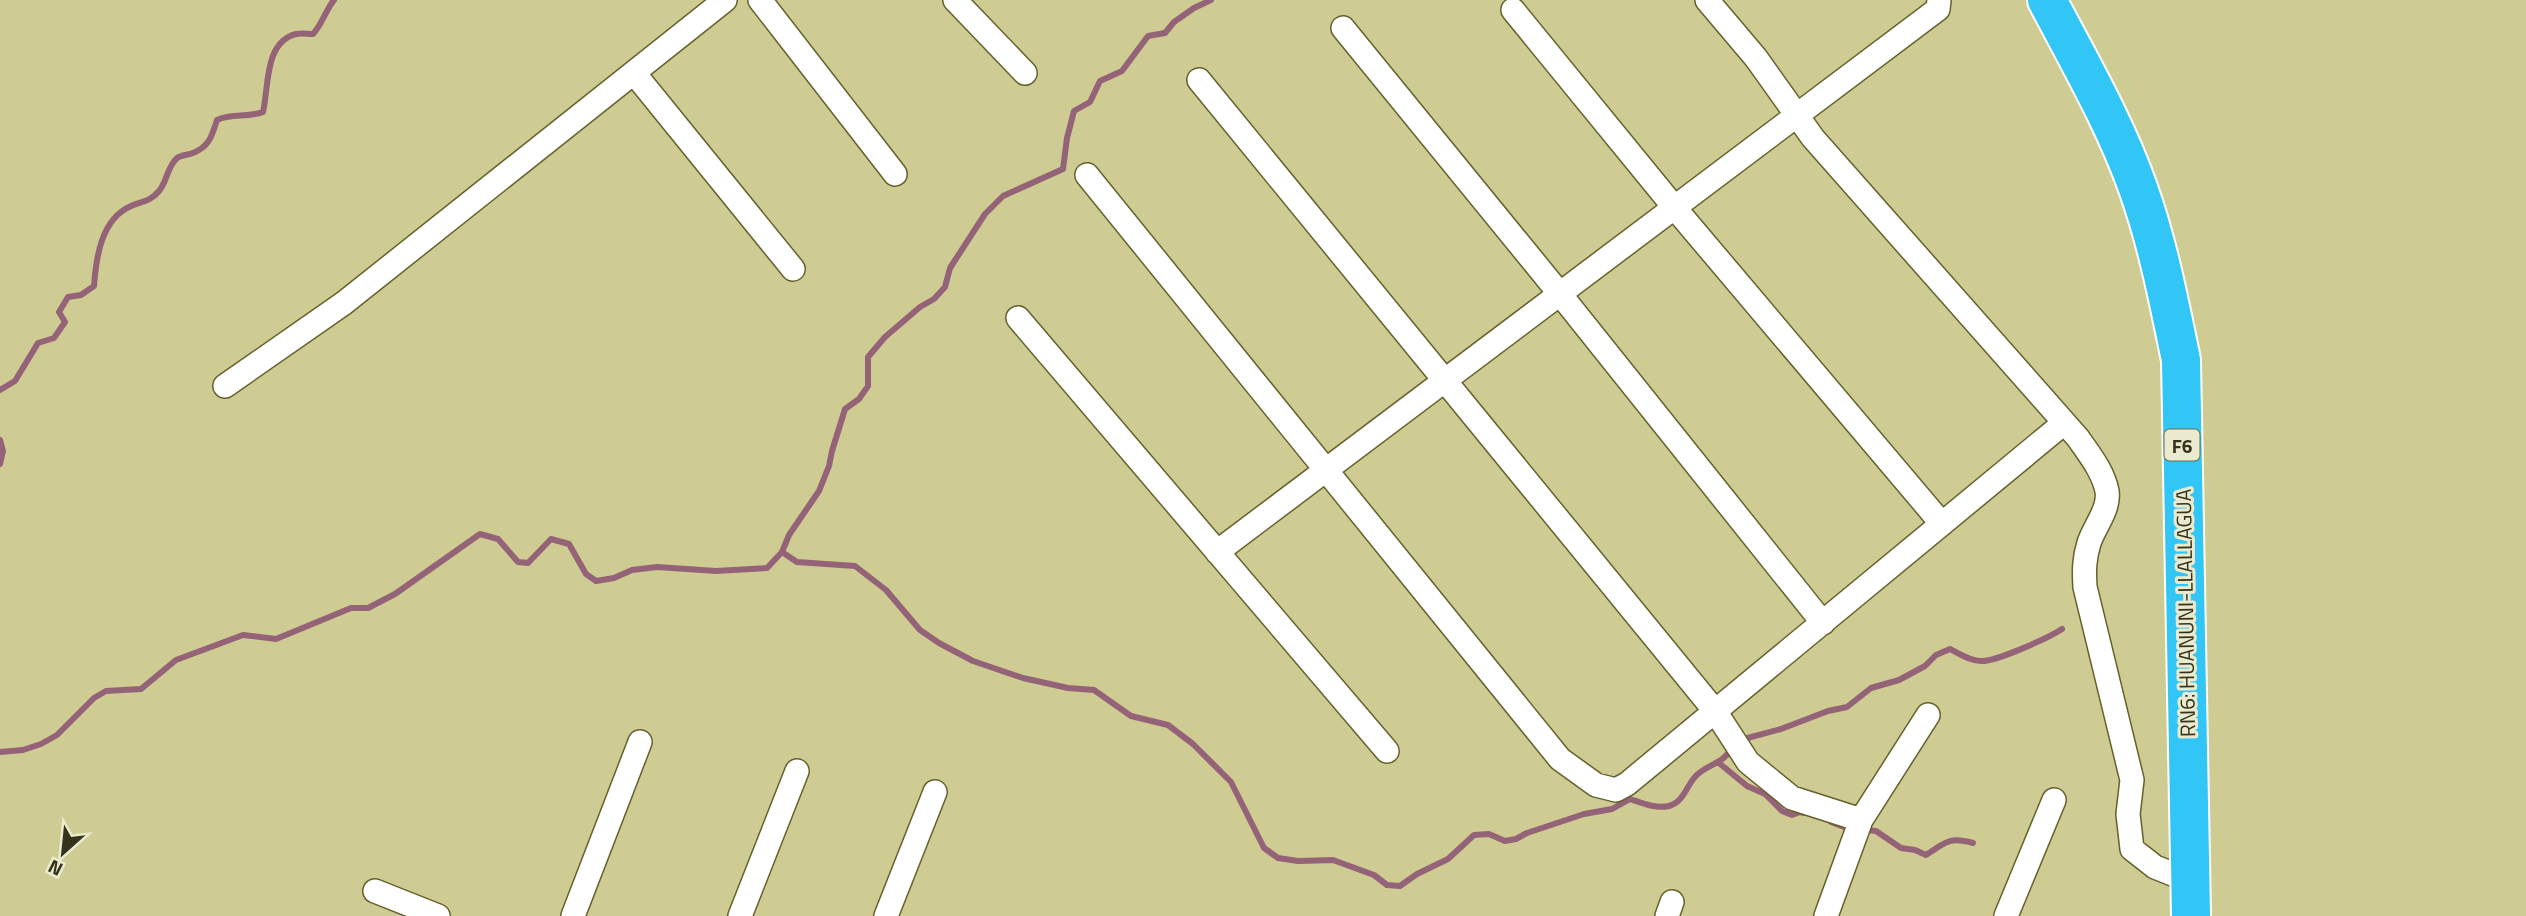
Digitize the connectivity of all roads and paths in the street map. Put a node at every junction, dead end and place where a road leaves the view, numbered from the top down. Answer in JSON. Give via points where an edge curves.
{"nodes":[{"id":1,"x":725,"y":0,"type":"edge"},
{"id":2,"x":761,"y":0,"type":"edge"},
{"id":3,"x":955,"y":0,"type":"edge"},
{"id":4,"x":1707,"y":0,"type":"edge"},
{"id":5,"x":1939,"y":0,"type":"edge"},
{"id":6,"x":2047,"y":0,"type":"edge"},
{"id":7,"x":1513,"y":10,"type":"dead end"},
{"id":8,"x":1343,"y":28,"type":"dead end"},
{"id":9,"x":634,"y":73,"type":"junction"},
{"id":10,"x":1025,"y":74,"type":"dead end"},
{"id":11,"x":1199,"y":80,"type":"dead end"},
{"id":12,"x":1797,"y":115,"type":"junction"},
{"id":13,"x":895,"y":174,"type":"dead end"},
{"id":14,"x":1087,"y":175,"type":"dead end"},
{"id":15,"x":1674,"y":207,"type":"junction"},
{"id":16,"x":793,"y":269,"type":"dead end"},
{"id":17,"x":1560,"y":294,"type":"junction"},
{"id":18,"x":1017,"y":317,"type":"dead end"},
{"id":19,"x":1445,"y":381,"type":"junction"},
{"id":20,"x":225,"y":386,"type":"dead end"},
{"id":21,"x":2064,"y":423,"type":"junction"},
{"id":22,"x":1327,"y":471,"type":"junction"},
{"id":23,"x":1942,"y":524,"type":"junction"},
{"id":24,"x":1217,"y":552,"type":"junction"},
{"id":25,"x":1823,"y":623,"type":"junction"},
{"id":26,"x":1715,"y":712,"type":"junction"},
{"id":27,"x":1928,"y":715,"type":"dead end"},
{"id":28,"x":640,"y":741,"type":"dead end"},
{"id":29,"x":1387,"y":751,"type":"dead end"},
{"id":30,"x":797,"y":771,"type":"dead end"},
{"id":31,"x":935,"y":792,"type":"dead end"},
{"id":32,"x":2054,"y":800,"type":"dead end"},
{"id":33,"x":1861,"y":820,"type":"junction"},
{"id":34,"x":375,"y":891,"type":"dead end"},
{"id":35,"x":2187,"y":906,"type":"edge"},
{"id":36,"x":438,"y":916,"type":"edge"},
{"id":37,"x":573,"y":916,"type":"edge"},
{"id":38,"x":740,"y":916,"type":"edge"},
{"id":39,"x":886,"y":916,"type":"edge"},
{"id":40,"x":1826,"y":916,"type":"edge"},
{"id":41,"x":2006,"y":916,"type":"edge"}],
"edges":[{"from":1,"to":9,"type":"street"},
{"from":2,"to":13,"type":"street"},
{"from":3,"to":10,"type":"street"},
{"from":4,"to":12,"type":"street"},
{"from":5,"to":12,"type":"street","via":[[1938,9]]},
{"from":6,"to":35,"type":"highway","name":"RN6: HUANUNI-LLALLAGUA","number":"F6","via":[[2100,100],[2137,187],[2165,277],[2181,360]]},
{"from":7,"to":15,"type":"street"},
{"from":8,"to":17,"type":"street"},
{"from":9,"to":16,"type":"street"},
{"from":9,"to":20,"type":"street","via":[[344,303]]},
{"from":11,"to":19,"type":"street"},
{"from":12,"to":15,"type":"street"},
{"from":12,"to":21,"type":"street"},
{"from":14,"to":22,"type":"street"},
{"from":15,"to":17,"type":"street"},
{"from":15,"to":23,"type":"street"},
{"from":17,"to":19,"type":"street"},
{"from":17,"to":25,"type":"street"},
{"from":18,"to":24,"type":"street"},
{"from":19,"to":22,"type":"street"},
{"from":19,"to":26,"type":"street"},
{"from":21,"to":23,"type":"street"},
{"from":21,"to":35,"type":"street","via":[[2098,466],[2108,494],[2083,565],[2132,780],[2128,814],[2132,849],[2155,867]]},
{"from":22,"to":24,"type":"street"},
{"from":22,"to":26,"type":"street","via":[[1560,759],[1596,785],[1616,790],[1627,784]]},
{"from":23,"to":25,"type":"street"},
{"from":24,"to":29,"type":"street"},
{"from":25,"to":26,"type":"street"},
{"from":26,"to":33,"type":"street","via":[[1748,762],[1792,798]]},
{"from":27,"to":33,"type":"street"},
{"from":28,"to":37,"type":"street"},
{"from":30,"to":38,"type":"street"},
{"from":31,"to":39,"type":"street"},
{"from":32,"to":41,"type":"street"},
{"from":33,"to":40,"type":"street"},
{"from":34,"to":36,"type":"street"}]}
